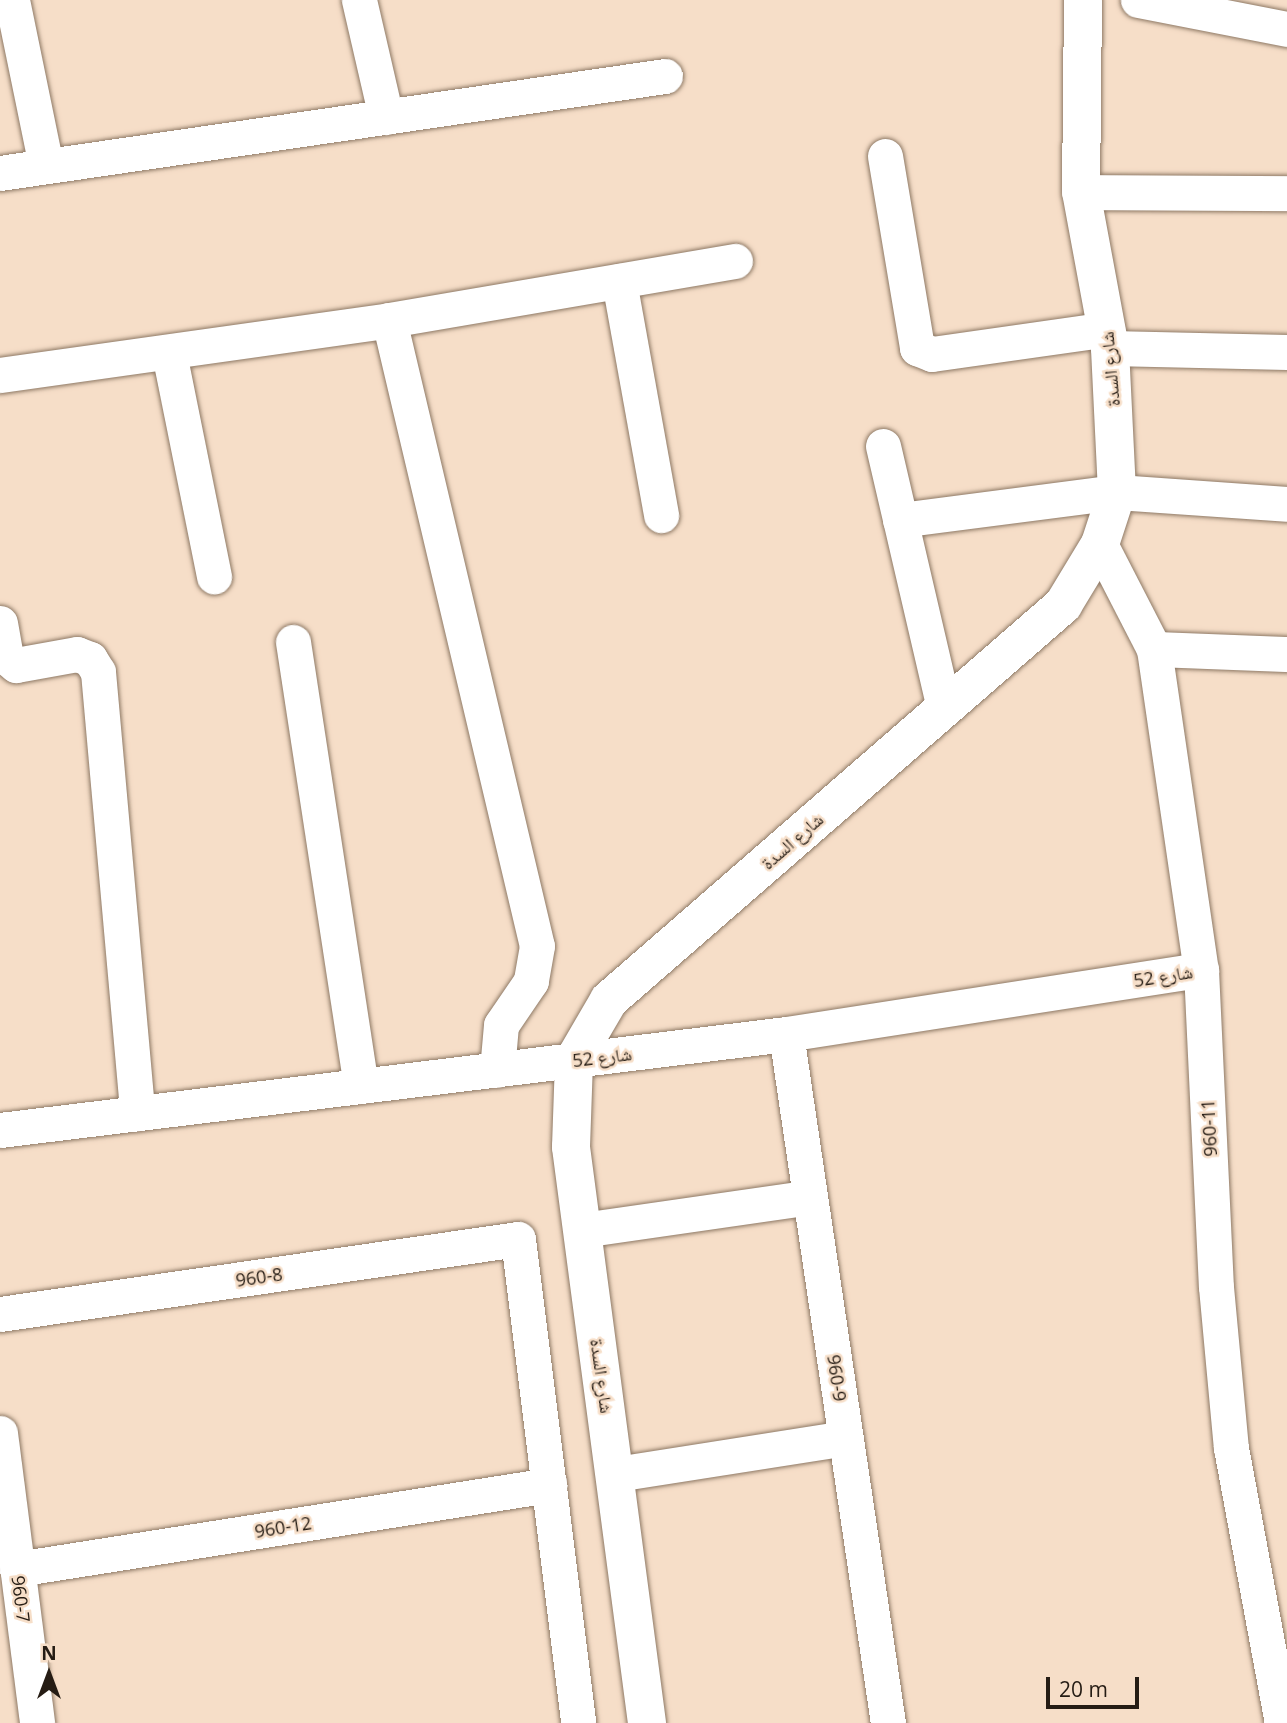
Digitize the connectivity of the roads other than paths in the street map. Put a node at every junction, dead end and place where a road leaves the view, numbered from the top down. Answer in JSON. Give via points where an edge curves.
{"nodes":[{"id":1,"x":12,"y":0,"type":"edge"},
{"id":2,"x":359,"y":0,"type":"edge"},
{"id":3,"x":1083,"y":0,"type":"edge"},
{"id":4,"x":1138,"y":0,"type":"edge"},
{"id":5,"x":1287,"y":29,"type":"edge"},
{"id":6,"x":665,"y":76,"type":"dead end"},
{"id":7,"x":386,"y":117,"type":"junction"},
{"id":8,"x":885,"y":156,"type":"dead end"},
{"id":9,"x":46,"y":166,"type":"junction"},
{"id":10,"x":0,"y":173,"type":"edge"},
{"id":11,"x":1081,"y":192,"type":"junction"},
{"id":12,"x":1287,"y":193,"type":"edge"},
{"id":13,"x":735,"y":261,"type":"dead end"},
{"id":14,"x":619,"y":281,"type":"junction"},
{"id":15,"x":388,"y":320,"type":"junction"},
{"id":16,"x":1109,"y":339,"type":"junction"},
{"id":17,"x":1287,"y":352,"type":"edge"},
{"id":18,"x":169,"y":353,"type":"junction"},
{"id":19,"x":0,"y":375,"type":"edge"},
{"id":20,"x":883,"y":446,"type":"dead end"},
{"id":21,"x":1117,"y":492,"type":"junction"},
{"id":22,"x":1287,"y":504,"type":"edge"},
{"id":23,"x":661,"y":515,"type":"dead end"},
{"id":24,"x":900,"y":520,"type":"junction"},
{"id":25,"x":1100,"y":544,"type":"junction"},
{"id":26,"x":214,"y":577,"type":"dead end"},
{"id":27,"x":0,"y":623,"type":"edge"},
{"id":28,"x":293,"y":642,"type":"dead end"},
{"id":29,"x":1154,"y":649,"type":"junction"},
{"id":30,"x":1287,"y":654,"type":"edge"},
{"id":31,"x":944,"y":708,"type":"junction"},
{"id":32,"x":1202,"y":970,"type":"junction"},
{"id":33,"x":786,"y":1034,"type":"junction"},
{"id":34,"x":574,"y":1060,"type":"junction"},
{"id":35,"x":497,"y":1070,"type":"junction"},
{"id":36,"x":361,"y":1086,"type":"junction"},
{"id":37,"x":137,"y":1114,"type":"junction"},
{"id":38,"x":0,"y":1130,"type":"edge"},
{"id":39,"x":810,"y":1197,"type":"junction"},
{"id":40,"x":582,"y":1230,"type":"junction"},
{"id":41,"x":0,"y":1314,"type":"edge"},
{"id":42,"x":0,"y":1433,"type":"edge"},
{"id":43,"x":845,"y":1438,"type":"junction"},
{"id":44,"x":616,"y":1474,"type":"junction"},
{"id":45,"x":549,"y":1485,"type":"junction"},
{"id":46,"x":17,"y":1569,"type":"junction"},
{"id":47,"x":37,"y":1723,"type":"edge"},
{"id":48,"x":578,"y":1723,"type":"edge"},
{"id":49,"x":647,"y":1723,"type":"edge"},
{"id":50,"x":888,"y":1723,"type":"edge"},
{"id":51,"x":1282,"y":1723,"type":"edge"}],
"edges":[{"from":1,"to":9,"type":"street"},
{"from":2,"to":7,"type":"street"},
{"from":3,"to":11,"type":"street","name":"شارع السدة"},
{"from":4,"to":5,"type":"street"},
{"from":6,"to":7,"type":"street"},
{"from":7,"to":9,"type":"street"},
{"from":8,"to":16,"type":"street","via":[[917,348],[932,354]]},
{"from":9,"to":10,"type":"street"},
{"from":11,"to":12,"type":"street"},
{"from":11,"to":16,"type":"street","name":"شارع السدة"},
{"from":13,"to":14,"type":"street"},
{"from":14,"to":15,"type":"street"},
{"from":14,"to":23,"type":"street"},
{"from":15,"to":18,"type":"street"},
{"from":15,"to":35,"type":"street","via":[[537,946],[531,981],[502,1025]]},
{"from":16,"to":17,"type":"street"},
{"from":16,"to":21,"type":"street","name":"شارع السدة"},
{"from":18,"to":19,"type":"street"},
{"from":18,"to":26,"type":"street"},
{"from":20,"to":24,"type":"street"},
{"from":21,"to":22,"type":"street"},
{"from":21,"to":24,"type":"street"},
{"from":21,"to":25,"type":"street","name":"شارع السدة"},
{"from":24,"to":31,"type":"street"},
{"from":25,"to":29,"type":"street","name":"960-11"},
{"from":25,"to":31,"type":"street","name":"شارع السدة","via":[[1063,605]]},
{"from":27,"to":37,"type":"street","via":[[6,657],[16,665],[77,654],[90,659],[98,671]]},
{"from":28,"to":36,"type":"street"},
{"from":29,"to":30,"type":"street"},
{"from":29,"to":32,"type":"street","name":"960-11"},
{"from":31,"to":34,"type":"street","name":"شارع السدة","via":[[609,1000]]},
{"from":32,"to":33,"type":"street","name":"شارع 52"},
{"from":32,"to":51,"type":"street","name":"960-11","via":[[1216,1287],[1231,1448]]},
{"from":33,"to":34,"type":"street","name":"شارع 52"},
{"from":33,"to":39,"type":"street","name":"960-9"},
{"from":34,"to":35,"type":"street","name":"شارع 52"},
{"from":34,"to":40,"type":"street","name":"شارع السدة","via":[[571,1147]]},
{"from":35,"to":36,"type":"street","name":"شارع 52"},
{"from":36,"to":37,"type":"street","name":"شارع 52"},
{"from":37,"to":38,"type":"street","name":"شارع 52"},
{"from":39,"to":40,"type":"street"},
{"from":39,"to":43,"type":"street","name":"960-9"},
{"from":40,"to":44,"type":"street","name":"شارع السدة"},
{"from":41,"to":45,"type":"street","name":"960-8","via":[[518,1239]]},
{"from":42,"to":46,"type":"street","name":"960-7"},
{"from":43,"to":44,"type":"street"},
{"from":43,"to":50,"type":"street","name":"960-9"},
{"from":44,"to":49,"type":"street","name":"شارع السدة"},
{"from":45,"to":46,"type":"street","name":"960-12"},
{"from":45,"to":48,"type":"street"},
{"from":46,"to":47,"type":"street","name":"960-7"}]}
